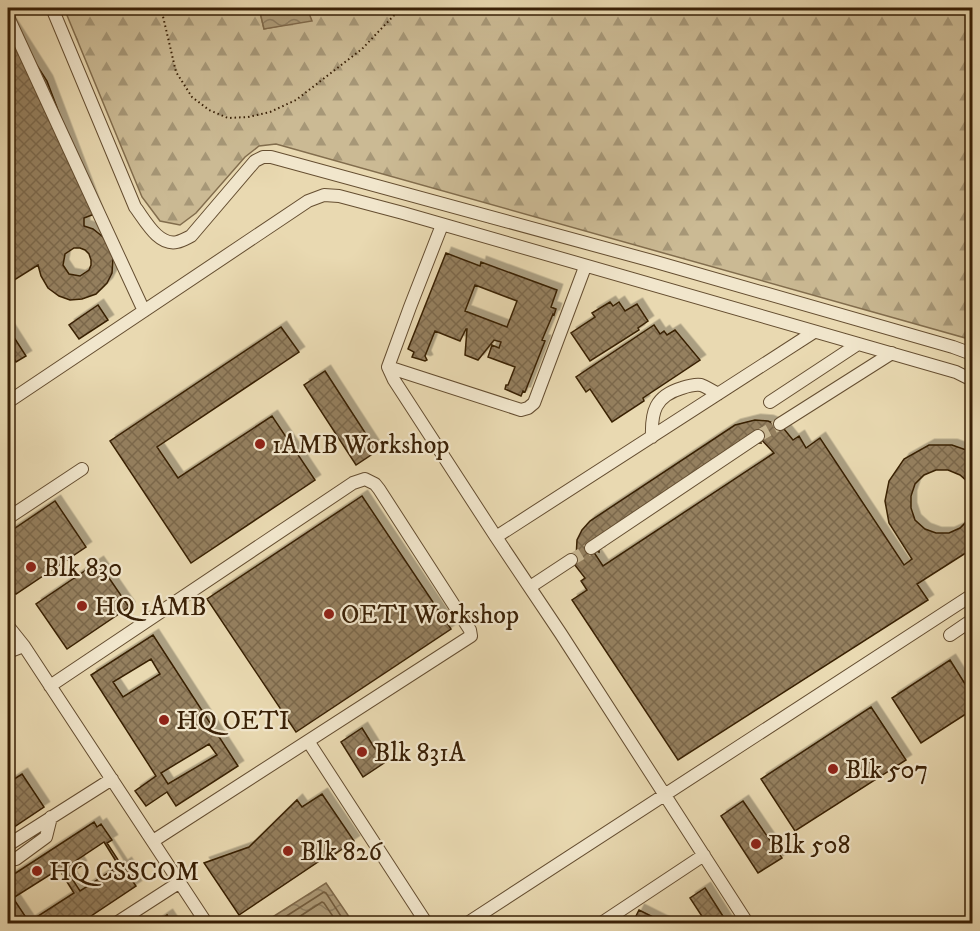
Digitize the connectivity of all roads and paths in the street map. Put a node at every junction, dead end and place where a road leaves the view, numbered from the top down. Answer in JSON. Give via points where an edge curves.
{"nodes":[{"id":1,"x":52,"y":8,"type":"edge"},
{"id":2,"x":161,"y":8,"type":"edge"},
{"id":3,"x":401,"y":8,"type":"edge"},
{"id":4,"x":8,"y":17,"type":"edge"},
{"id":5,"x":442,"y":225,"type":"junction"},
{"id":6,"x":585,"y":267,"type":"junction"},
{"id":7,"x":144,"y":311,"type":"junction"},
{"id":8,"x":814,"y":332,"type":"junction"},
{"id":9,"x":858,"y":344,"type":"junction"},
{"id":10,"x":892,"y":353,"type":"junction"},
{"id":11,"x":972,"y":354,"type":"edge"},
{"id":12,"x":388,"y":367,"type":"junction"},
{"id":13,"x":972,"y":380,"type":"edge"},
{"id":14,"x":718,"y":394,"type":"junction"},
{"id":15,"x":10,"y":397,"type":"edge"},
{"id":16,"x":770,"y":402,"type":"dead end"},
{"id":17,"x":780,"y":424,"type":"tunnel mouth"},
{"id":18,"x":759,"y":436,"type":"tunnel mouth"},
{"id":19,"x":652,"y":437,"type":"junction"},
{"id":20,"x":82,"y":469,"type":"dead end"},
{"id":21,"x":8,"y":518,"type":"edge"},
{"id":22,"x":496,"y":537,"type":"junction"},
{"id":23,"x":591,"y":548,"type":"tunnel mouth"},
{"id":24,"x":571,"y":560,"type":"tunnel mouth"},
{"id":25,"x":530,"y":587,"type":"junction"},
{"id":26,"x":972,"y":595,"type":"edge"},
{"id":27,"x":972,"y":620,"type":"edge"},
{"id":28,"x":8,"y":626,"type":"edge"},
{"id":29,"x":950,"y":635,"type":"dead end"},
{"id":30,"x":24,"y":646,"type":"junction"},
{"id":31,"x":8,"y":652,"type":"edge"},
{"id":32,"x":51,"y":686,"type":"junction"},
{"id":33,"x":308,"y":741,"type":"junction"},
{"id":34,"x":112,"y":779,"type":"junction"},
{"id":35,"x":666,"y":794,"type":"junction"},
{"id":36,"x":51,"y":817,"type":"junction"},
{"id":37,"x":153,"y":841,"type":"junction"},
{"id":38,"x":8,"y":845,"type":"edge"},
{"id":39,"x":704,"y":855,"type":"junction"},
{"id":40,"x":8,"y":860,"type":"edge"},
{"id":41,"x":180,"y":882,"type":"junction"},
{"id":42,"x":468,"y":923,"type":"edge"},
{"id":43,"x":115,"y":924,"type":"edge"},
{"id":44,"x":207,"y":924,"type":"edge"},
{"id":45,"x":427,"y":924,"type":"edge"},
{"id":46,"x":600,"y":924,"type":"edge"},
{"id":47,"x":748,"y":924,"type":"edge"}],
"edges":[{"from":1,"to":11,"type":"lane","via":[[135,207],[167,243],[191,236],[255,161],[272,157],[668,265]]},
{"from":2,"to":3,"type":"path","via":[[176,72],[192,97],[208,110],[228,118],[270,112],[296,100],[362,49]]},
{"from":4,"to":7,"type":"lane"},
{"from":5,"to":6,"type":"lane"},
{"from":5,"to":7,"type":"lane","via":[[324,195],[308,201]]},
{"from":5,"to":12,"type":"lane"},
{"from":6,"to":8,"type":"lane"},
{"from":6,"to":12,"type":"lane","via":[[534,403],[528,408],[521,410]]},
{"from":7,"to":15,"type":"lane"},
{"from":8,"to":9,"type":"lane"},
{"from":8,"to":14,"type":"lane"},
{"from":9,"to":10,"type":"lane"},
{"from":9,"to":16,"type":"lane"},
{"from":10,"to":13,"type":"lane"},
{"from":10,"to":17,"type":"lane"},
{"from":12,"to":22,"type":"lane"},
{"from":14,"to":19,"type":"lane"},
{"from":14,"to":19,"type":"lane","via":[[699,385],[669,393],[653,413]]},
{"from":18,"to":23,"type":"lane"},
{"from":19,"to":22,"type":"lane"},
{"from":20,"to":21,"type":"lane"},
{"from":22,"to":25,"type":"lane"},
{"from":24,"to":25,"type":"lane"},
{"from":25,"to":35,"type":"lane"},
{"from":26,"to":35,"type":"lane"},
{"from":27,"to":29,"type":"lane"},
{"from":28,"to":30,"type":"lane"},
{"from":30,"to":31,"type":"lane"},
{"from":30,"to":32,"type":"lane"},
{"from":32,"to":33,"type":"lane","via":[[353,483],[365,479],[379,489],[472,633]]},
{"from":32,"to":34,"type":"lane"},
{"from":33,"to":37,"type":"lane"},
{"from":33,"to":45,"type":"lane"},
{"from":34,"to":36,"type":"lane"},
{"from":34,"to":37,"type":"lane"},
{"from":35,"to":39,"type":"lane"},
{"from":35,"to":42,"type":"lane"},
{"from":36,"to":38,"type":"lane"},
{"from":36,"to":40,"type":"lane","via":[[46,837],[16,859]]},
{"from":37,"to":41,"type":"lane"},
{"from":39,"to":46,"type":"lane"},
{"from":39,"to":47,"type":"lane"},
{"from":41,"to":43,"type":"lane"},
{"from":41,"to":44,"type":"lane"}]}
